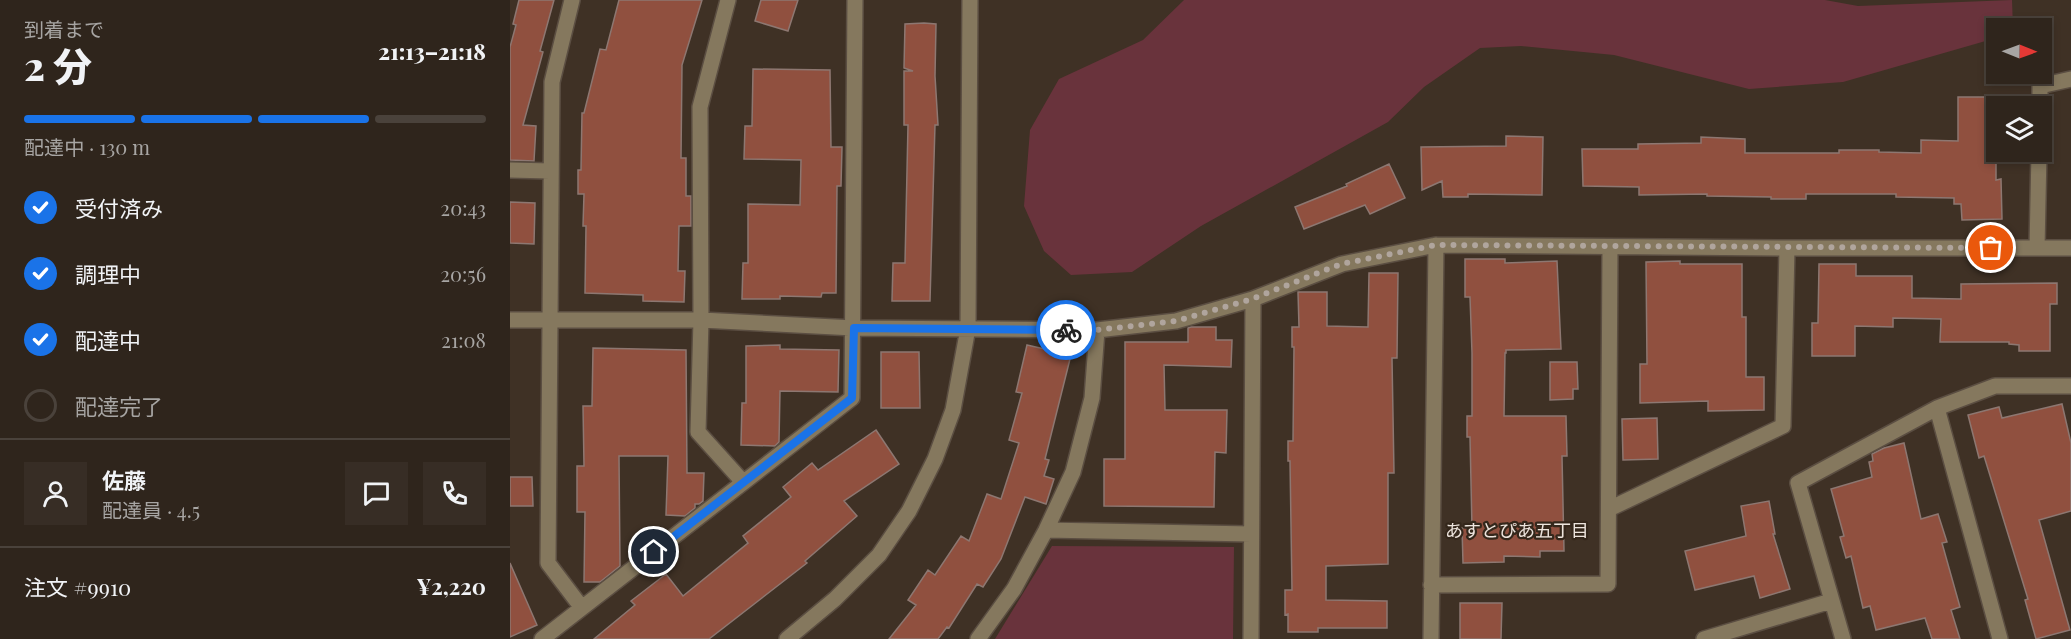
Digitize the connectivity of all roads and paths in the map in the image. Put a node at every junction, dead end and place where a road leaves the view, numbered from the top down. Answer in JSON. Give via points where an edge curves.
{"nodes":[{"id":1,"x":572,"y":0,"type":"edge"},
{"id":2,"x":728,"y":0,"type":"edge"},
{"id":3,"x":855,"y":0,"type":"edge"},
{"id":4,"x":970,"y":0,"type":"edge"},
{"id":5,"x":2071,"y":79,"type":"edge"},
{"id":6,"x":2040,"y":96,"type":"edge"},
{"id":7,"x":2039,"y":162,"type":"edge"},
{"id":8,"x":510,"y":170,"type":"edge"},
{"id":9,"x":550,"y":171,"type":"junction"},
{"id":10,"x":1436,"y":245,"type":"junction"},
{"id":11,"x":1610,"y":247,"type":"junction"},
{"id":12,"x":1787,"y":248,"type":"junction"},
{"id":13,"x":2037,"y":248,"type":"junction"},
{"id":14,"x":2071,"y":248,"type":"edge"},
{"id":15,"x":1252,"y":299,"type":"junction"},
{"id":16,"x":510,"y":320,"type":"edge"},
{"id":17,"x":550,"y":320,"type":"junction"},
{"id":18,"x":701,"y":320,"type":"junction"},
{"id":19,"x":854,"y":328,"type":"junction"},
{"id":20,"x":968,"y":328,"type":"junction"},
{"id":21,"x":1097,"y":330,"type":"junction"},
{"id":22,"x":2071,"y":386,"type":"edge"},
{"id":23,"x":1937,"y":408,"type":"junction"},
{"id":24,"x":743,"y":482,"type":"junction"},
{"id":25,"x":1609,"y":509,"type":"junction"},
{"id":26,"x":1046,"y":530,"type":"junction"},
{"id":27,"x":1251,"y":534,"type":"junction"},
{"id":28,"x":1431,"y":585,"type":"junction"},
{"id":29,"x":1831,"y":601,"type":"junction"},
{"id":30,"x":582,"y":608,"type":"junction"},
{"id":31,"x":542,"y":639,"type":"edge"},
{"id":32,"x":787,"y":639,"type":"edge"},
{"id":33,"x":978,"y":639,"type":"edge"},
{"id":34,"x":1251,"y":639,"type":"edge"},
{"id":35,"x":1431,"y":639,"type":"edge"},
{"id":36,"x":1704,"y":639,"type":"edge"},
{"id":37,"x":1843,"y":639,"type":"edge"},
{"id":38,"x":2000,"y":639,"type":"edge"}],
"edges":[{"from":1,"to":9,"type":"street","via":[[552,82]]},
{"from":2,"to":18,"type":"street","via":[[700,107]]},
{"from":3,"to":19,"type":"street"},
{"from":4,"to":20,"type":"street"},
{"from":5,"to":6,"type":"street","via":[[2040,86]]},
{"from":7,"to":13,"type":"street"},
{"from":8,"to":9,"type":"street"},
{"from":9,"to":17,"type":"street"},
{"from":10,"to":11,"type":"street"},
{"from":10,"to":15,"type":"street","via":[[1341,264]]},
{"from":10,"to":28,"type":"street"},
{"from":11,"to":12,"type":"street"},
{"from":11,"to":25,"type":"street"},
{"from":12,"to":13,"type":"street"},
{"from":12,"to":25,"type":"street","via":[[1783,426]]},
{"from":13,"to":14,"type":"street"},
{"from":15,"to":21,"type":"street","via":[[1176,321]]},
{"from":15,"to":27,"type":"street"},
{"from":16,"to":17,"type":"street"},
{"from":17,"to":18,"type":"street"},
{"from":17,"to":30,"type":"street","via":[[548,562]]},
{"from":18,"to":19,"type":"street"},
{"from":18,"to":24,"type":"street","via":[[698,432]]},
{"from":19,"to":20,"type":"street"},
{"from":19,"to":24,"type":"street","via":[[852,398]]},
{"from":20,"to":21,"type":"street"},
{"from":20,"to":32,"type":"street","via":[[953,410],[935,459],[909,511],[879,555]]},
{"from":21,"to":26,"type":"street","via":[[1092,398],[1073,472]]},
{"from":22,"to":23,"type":"street","via":[[1995,386]]},
{"from":23,"to":29,"type":"street","via":[[1798,483]]},
{"from":23,"to":38,"type":"street"},
{"from":24,"to":30,"type":"street"},
{"from":25,"to":28,"type":"street","via":[[1608,584]]},
{"from":26,"to":27,"type":"street"},
{"from":26,"to":33,"type":"street","via":[[1014,589]]},
{"from":27,"to":34,"type":"street"},
{"from":28,"to":35,"type":"street"},
{"from":29,"to":36,"type":"street"},
{"from":29,"to":37,"type":"street"},
{"from":30,"to":31,"type":"street"}]}
